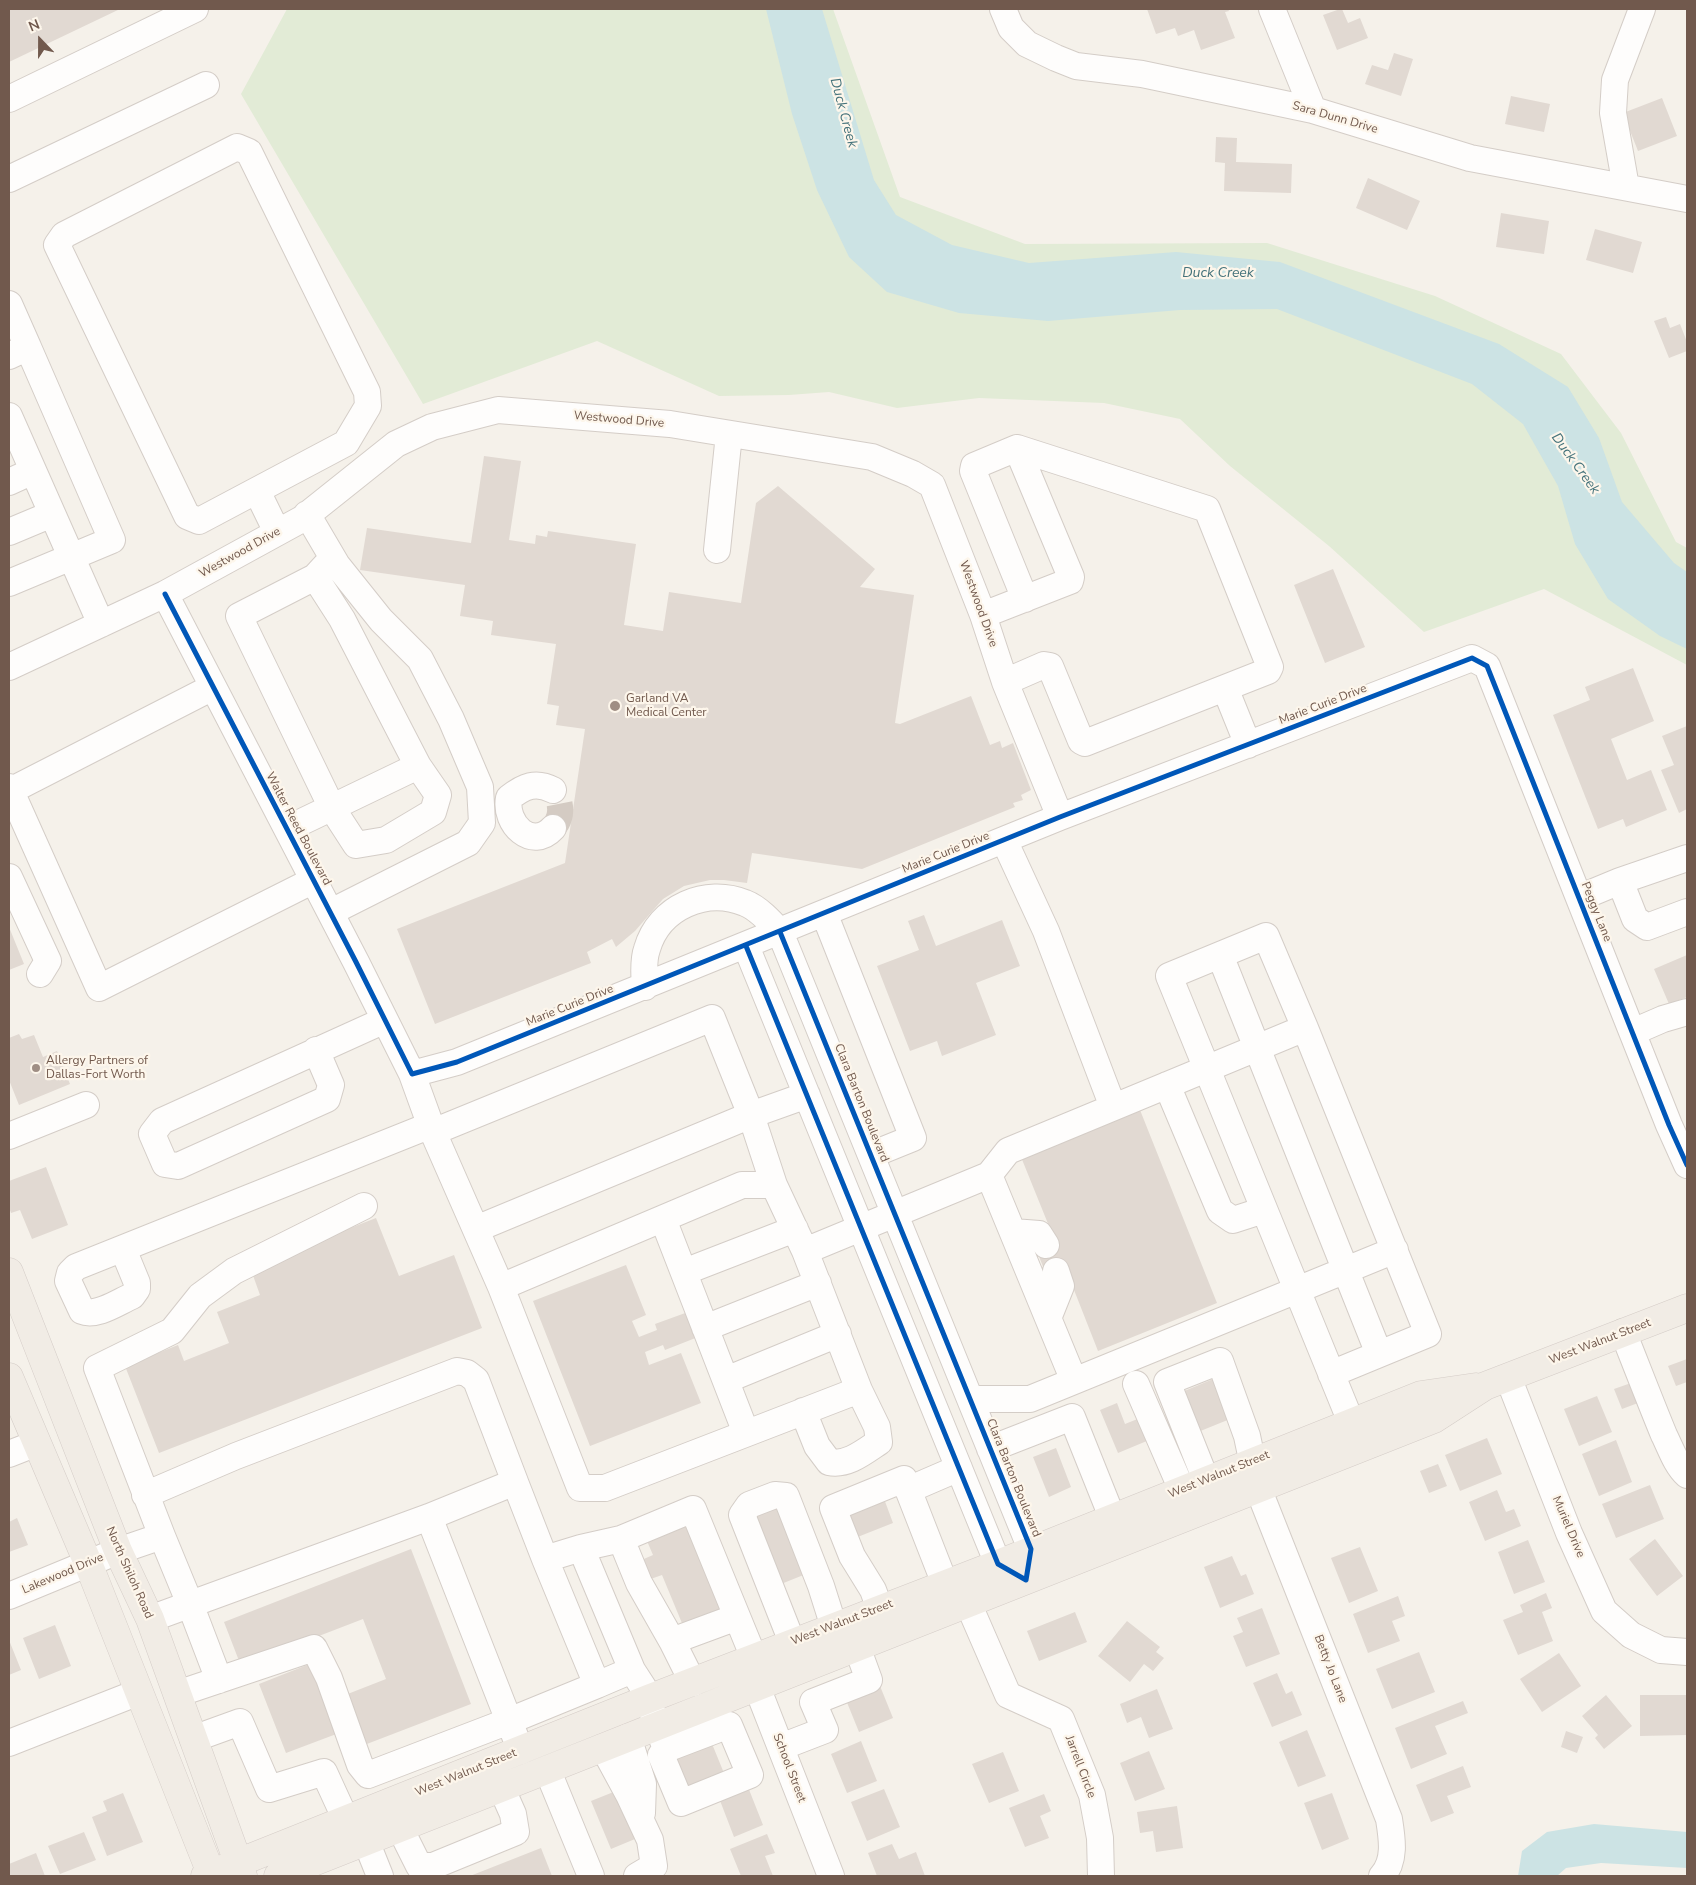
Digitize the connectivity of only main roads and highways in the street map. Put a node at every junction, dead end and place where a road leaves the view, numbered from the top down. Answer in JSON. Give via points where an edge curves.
{"nodes":[{"id":1,"x":9,"y":1272,"type":"edge"},
{"id":2,"x":1687,"y":1308,"type":"edge"},
{"id":3,"x":16,"y":1311,"type":"edge"},
{"id":4,"x":9,"y":1377,"type":"edge"},
{"id":5,"x":1496,"y":1382,"type":"junction"},
{"id":6,"x":241,"y":1870,"type":"edge"},
{"id":7,"x":313,"y":1870,"type":"edge"},
{"id":8,"x":209,"y":1875,"type":"edge"},
{"id":9,"x":278,"y":1876,"type":"edge"}],
"edges":[{"from":1,"to":3,"type":"main road","name":"North Shiloh Road"},
{"from":2,"to":5,"type":"main road","name":"West Walnut Street"},
{"from":3,"to":6,"type":"main road","name":"North Shiloh Road","via":[[150,1619]]},
{"from":4,"to":8,"type":"main road","via":[[88,1563]]},
{"from":5,"to":6,"type":"main road","name":"West Walnut Street","via":[[1422,1395],[1351,1422],[346,1820]]},
{"from":5,"to":7,"type":"main road","name":"West Walnut Street","via":[[1434,1419],[757,1687],[662,1737],[615,1742],[366,1841]]},
{"from":6,"to":8,"type":"main road","name":"West Walnut Street"},
{"from":7,"to":9,"type":"main road","name":"West Walnut Street"}]}
